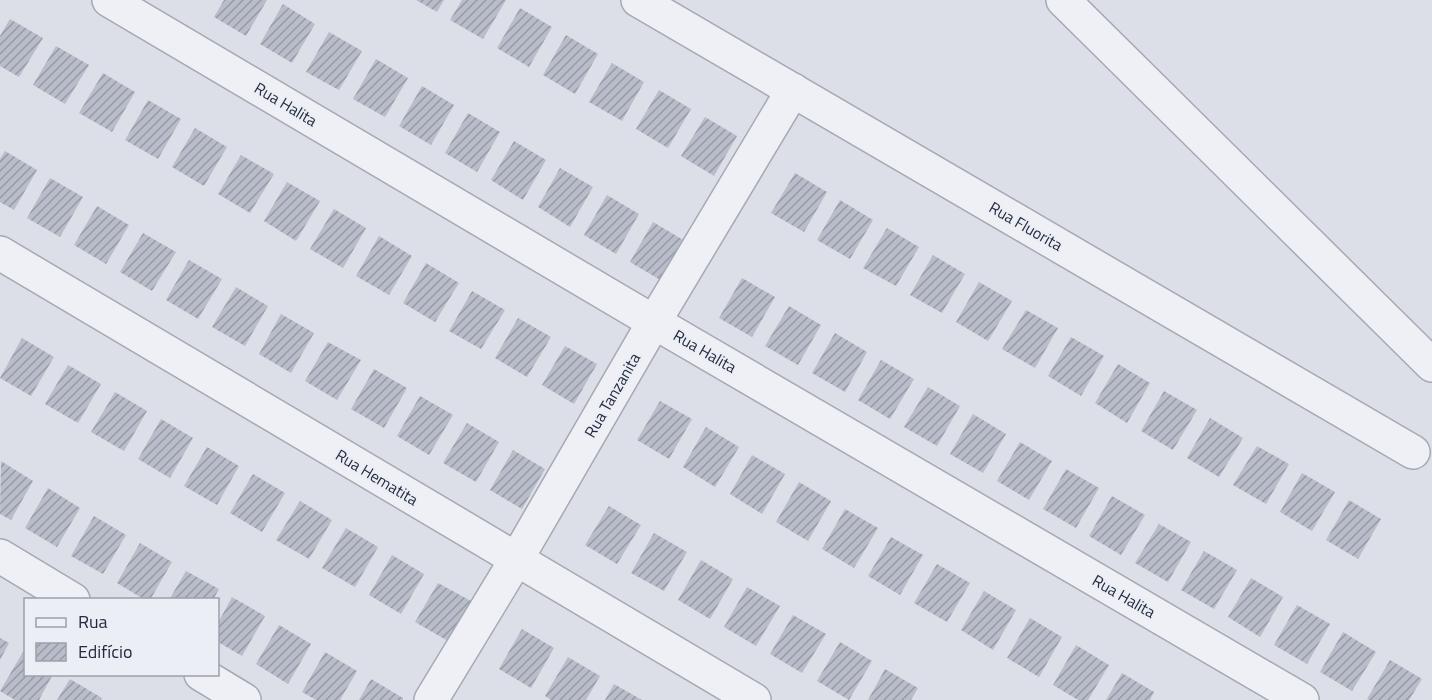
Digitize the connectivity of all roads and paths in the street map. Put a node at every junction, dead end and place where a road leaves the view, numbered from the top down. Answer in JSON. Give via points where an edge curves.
{"nodes":[{"id":1,"x":109,"y":0,"type":"edge"},
{"id":2,"x":638,"y":0,"type":"edge"},
{"id":3,"x":1063,"y":0,"type":"edge"},
{"id":4,"x":793,"y":90,"type":"junction"},
{"id":5,"x":0,"y":253,"type":"edge"},
{"id":6,"x":654,"y":322,"type":"junction"},
{"id":7,"x":1432,"y":364,"type":"edge"},
{"id":8,"x":1413,"y":452,"type":"dead end"},
{"id":9,"x":0,"y":556,"type":"edge"},
{"id":10,"x":516,"y":560,"type":"junction"},
{"id":11,"x":70,"y":598,"type":"edge"},
{"id":12,"x":203,"y":676,"type":"edge"},
{"id":13,"x":244,"y":700,"type":"edge"},
{"id":14,"x":431,"y":700,"type":"edge"},
{"id":15,"x":754,"y":700,"type":"edge"},
{"id":16,"x":1302,"y":700,"type":"edge"}],
"edges":[{"from":1,"to":6,"type":"street","name":"Rua Halita"},
{"from":2,"to":4,"type":"street","name":"Rua Fluorita"},
{"from":3,"to":7,"type":"street"},
{"from":4,"to":6,"type":"street","name":"Rua Tanzanita"},
{"from":4,"to":8,"type":"street","name":"Rua Fluorita"},
{"from":5,"to":10,"type":"street","name":"Rua Hematita"},
{"from":6,"to":10,"type":"street","name":"Rua Tanzanita"},
{"from":6,"to":16,"type":"street","name":"Rua Halita"},
{"from":9,"to":11,"type":"street"},
{"from":10,"to":14,"type":"street","name":"Rua Tanzanita"},
{"from":10,"to":15,"type":"street","name":"Rua Hematita"},
{"from":12,"to":13,"type":"street"}]}
